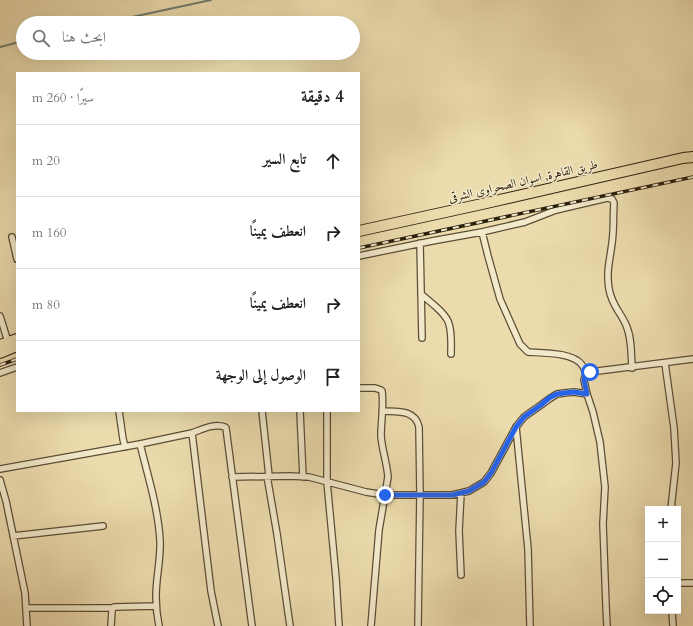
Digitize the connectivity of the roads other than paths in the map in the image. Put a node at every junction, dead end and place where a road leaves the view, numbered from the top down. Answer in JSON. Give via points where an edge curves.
{"nodes":[{"id":1,"x":693,"y":157,"type":"edge"},
{"id":2,"x":360,"y":231,"type":"edge"},
{"id":3,"x":482,"y":232,"type":"junction"},
{"id":4,"x":12,"y":237,"type":"dead end"},
{"id":5,"x":420,"y":244,"type":"junction"},
{"id":6,"x":16,"y":255,"type":"edge"},
{"id":7,"x":360,"y":256,"type":"edge"},
{"id":8,"x":421,"y":294,"type":"junction"},
{"id":9,"x":0,"y":316,"type":"edge"},
{"id":10,"x":422,"y":338,"type":"dead end"},
{"id":11,"x":11,"y":343,"type":"edge"},
{"id":12,"x":0,"y":353,"type":"edge"},
{"id":13,"x":452,"y":354,"type":"dead end"},
{"id":14,"x":693,"y":359,"type":"edge"},
{"id":15,"x":666,"y":363,"type":"junction"},
{"id":16,"x":16,"y":367,"type":"edge"},
{"id":17,"x":632,"y":368,"type":"junction"},
{"id":18,"x":0,"y":373,"type":"edge"},
{"id":19,"x":586,"y":374,"type":"junction"},
{"id":20,"x":360,"y":388,"type":"edge"},
{"id":21,"x":587,"y":394,"type":"junction"},
{"id":22,"x":382,"y":411,"type":"junction"},
{"id":23,"x":119,"y":412,"type":"edge"},
{"id":24,"x":262,"y":412,"type":"edge"},
{"id":25,"x":300,"y":412,"type":"edge"},
{"id":26,"x":327,"y":412,"type":"edge"},
{"id":27,"x":516,"y":427,"type":"junction"},
{"id":28,"x":192,"y":433,"type":"junction"},
{"id":29,"x":140,"y":444,"type":"junction"},
{"id":30,"x":125,"y":447,"type":"junction"},
{"id":31,"x":0,"y":468,"type":"edge"},
{"id":32,"x":268,"y":476,"type":"junction"},
{"id":33,"x":303,"y":476,"type":"junction"},
{"id":34,"x":232,"y":477,"type":"junction"},
{"id":35,"x":0,"y":480,"type":"edge"},
{"id":36,"x":327,"y":482,"type":"junction"},
{"id":37,"x":461,"y":493,"type":"junction"},
{"id":38,"x":385,"y":495,"type":"junction"},
{"id":39,"x":420,"y":495,"type":"junction"},
{"id":40,"x":671,"y":506,"type":"edge"},
{"id":41,"x":103,"y":526,"type":"dead end"},
{"id":42,"x":13,"y":536,"type":"junction"},
{"id":43,"x":461,"y":575,"type":"dead end"},
{"id":44,"x":681,"y":583,"type":"edge"},
{"id":45,"x":693,"y":583,"type":"edge"},
{"id":46,"x":156,"y":606,"type":"junction"},
{"id":47,"x":26,"y":608,"type":"junction"},
{"id":48,"x":113,"y":608,"type":"junction"},
{"id":49,"x":672,"y":614,"type":"edge"},
{"id":50,"x":27,"y":626,"type":"edge"},
{"id":51,"x":111,"y":626,"type":"edge"},
{"id":52,"x":159,"y":626,"type":"edge"},
{"id":53,"x":218,"y":626,"type":"edge"},
{"id":54,"x":252,"y":626,"type":"edge"},
{"id":55,"x":290,"y":626,"type":"edge"},
{"id":56,"x":339,"y":626,"type":"edge"},
{"id":57,"x":371,"y":626,"type":"edge"},
{"id":58,"x":418,"y":626,"type":"edge"},
{"id":59,"x":530,"y":626,"type":"edge"},
{"id":60,"x":607,"y":626,"type":"edge"},
{"id":61,"x":673,"y":626,"type":"edge"}],
"edges":[{"from":1,"to":2,"type":"highway","name":"طريق القاهرة, اسوان الصحراوى الشرقى"},
{"from":3,"to":5,"type":"street"},
{"from":3,"to":17,"type":"street","via":[[524,222],[556,210],[607,198],[613,199],[612,242],[608,264],[609,288],[611,300],[626,325]]},
{"from":3,"to":19,"type":"street","via":[[500,299],[520,344],[528,352],[562,354],[576,360],[582,364]]},
{"from":4,"to":6,"type":"street"},
{"from":5,"to":7,"type":"street"},
{"from":5,"to":8,"type":"street"},
{"from":8,"to":10,"type":"street"},
{"from":8,"to":13,"type":"street","via":[[446,318]]},
{"from":9,"to":11,"type":"street"},
{"from":11,"to":12,"type":"highway"},
{"from":14,"to":15,"type":"street"},
{"from":15,"to":17,"type":"street"},
{"from":15,"to":40,"type":"street","via":[[676,463]]},
{"from":16,"to":18,"type":"street"},
{"from":17,"to":19,"type":"street"},
{"from":19,"to":21,"type":"street","via":[[584,380]]},
{"from":20,"to":22,"type":"street","via":[[381,390]]},
{"from":21,"to":27,"type":"street","via":[[574,392],[553,396],[524,417]]},
{"from":21,"to":60,"type":"street","via":[[600,442],[605,487],[603,524]]},
{"from":22,"to":38,"type":"street","via":[[381,436],[388,477]]},
{"from":22,"to":39,"type":"street","via":[[408,413],[416,420],[419,427]]},
{"from":23,"to":30,"type":"street"},
{"from":24,"to":32,"type":"street"},
{"from":25,"to":33,"type":"street"},
{"from":26,"to":36,"type":"street"},
{"from":27,"to":37,"type":"street","via":[[484,482]]},
{"from":27,"to":59,"type":"street","via":[[528,549]]},
{"from":28,"to":29,"type":"street"},
{"from":28,"to":34,"type":"street","via":[[214,425],[225,427]]},
{"from":28,"to":53,"type":"street","via":[[211,591]]},
{"from":29,"to":30,"type":"street"},
{"from":29,"to":46,"type":"street","via":[[159,535]]},
{"from":30,"to":31,"type":"street"},
{"from":32,"to":33,"type":"street"},
{"from":32,"to":34,"type":"street"},
{"from":32,"to":55,"type":"street"},
{"from":33,"to":36,"type":"street"},
{"from":34,"to":54,"type":"street"},
{"from":35,"to":42,"type":"street"},
{"from":36,"to":38,"type":"street"},
{"from":36,"to":56,"type":"street"},
{"from":37,"to":39,"type":"street"},
{"from":37,"to":43,"type":"street"},
{"from":38,"to":39,"type":"street"},
{"from":38,"to":57,"type":"street","via":[[379,530]]},
{"from":39,"to":58,"type":"street"},
{"from":41,"to":42,"type":"street"},
{"from":42,"to":47,"type":"street"},
{"from":44,"to":45,"type":"street"},
{"from":46,"to":48,"type":"street"},
{"from":46,"to":52,"type":"street"},
{"from":47,"to":48,"type":"street"},
{"from":47,"to":50,"type":"street"},
{"from":48,"to":51,"type":"street"},
{"from":49,"to":61,"type":"street"}]}
